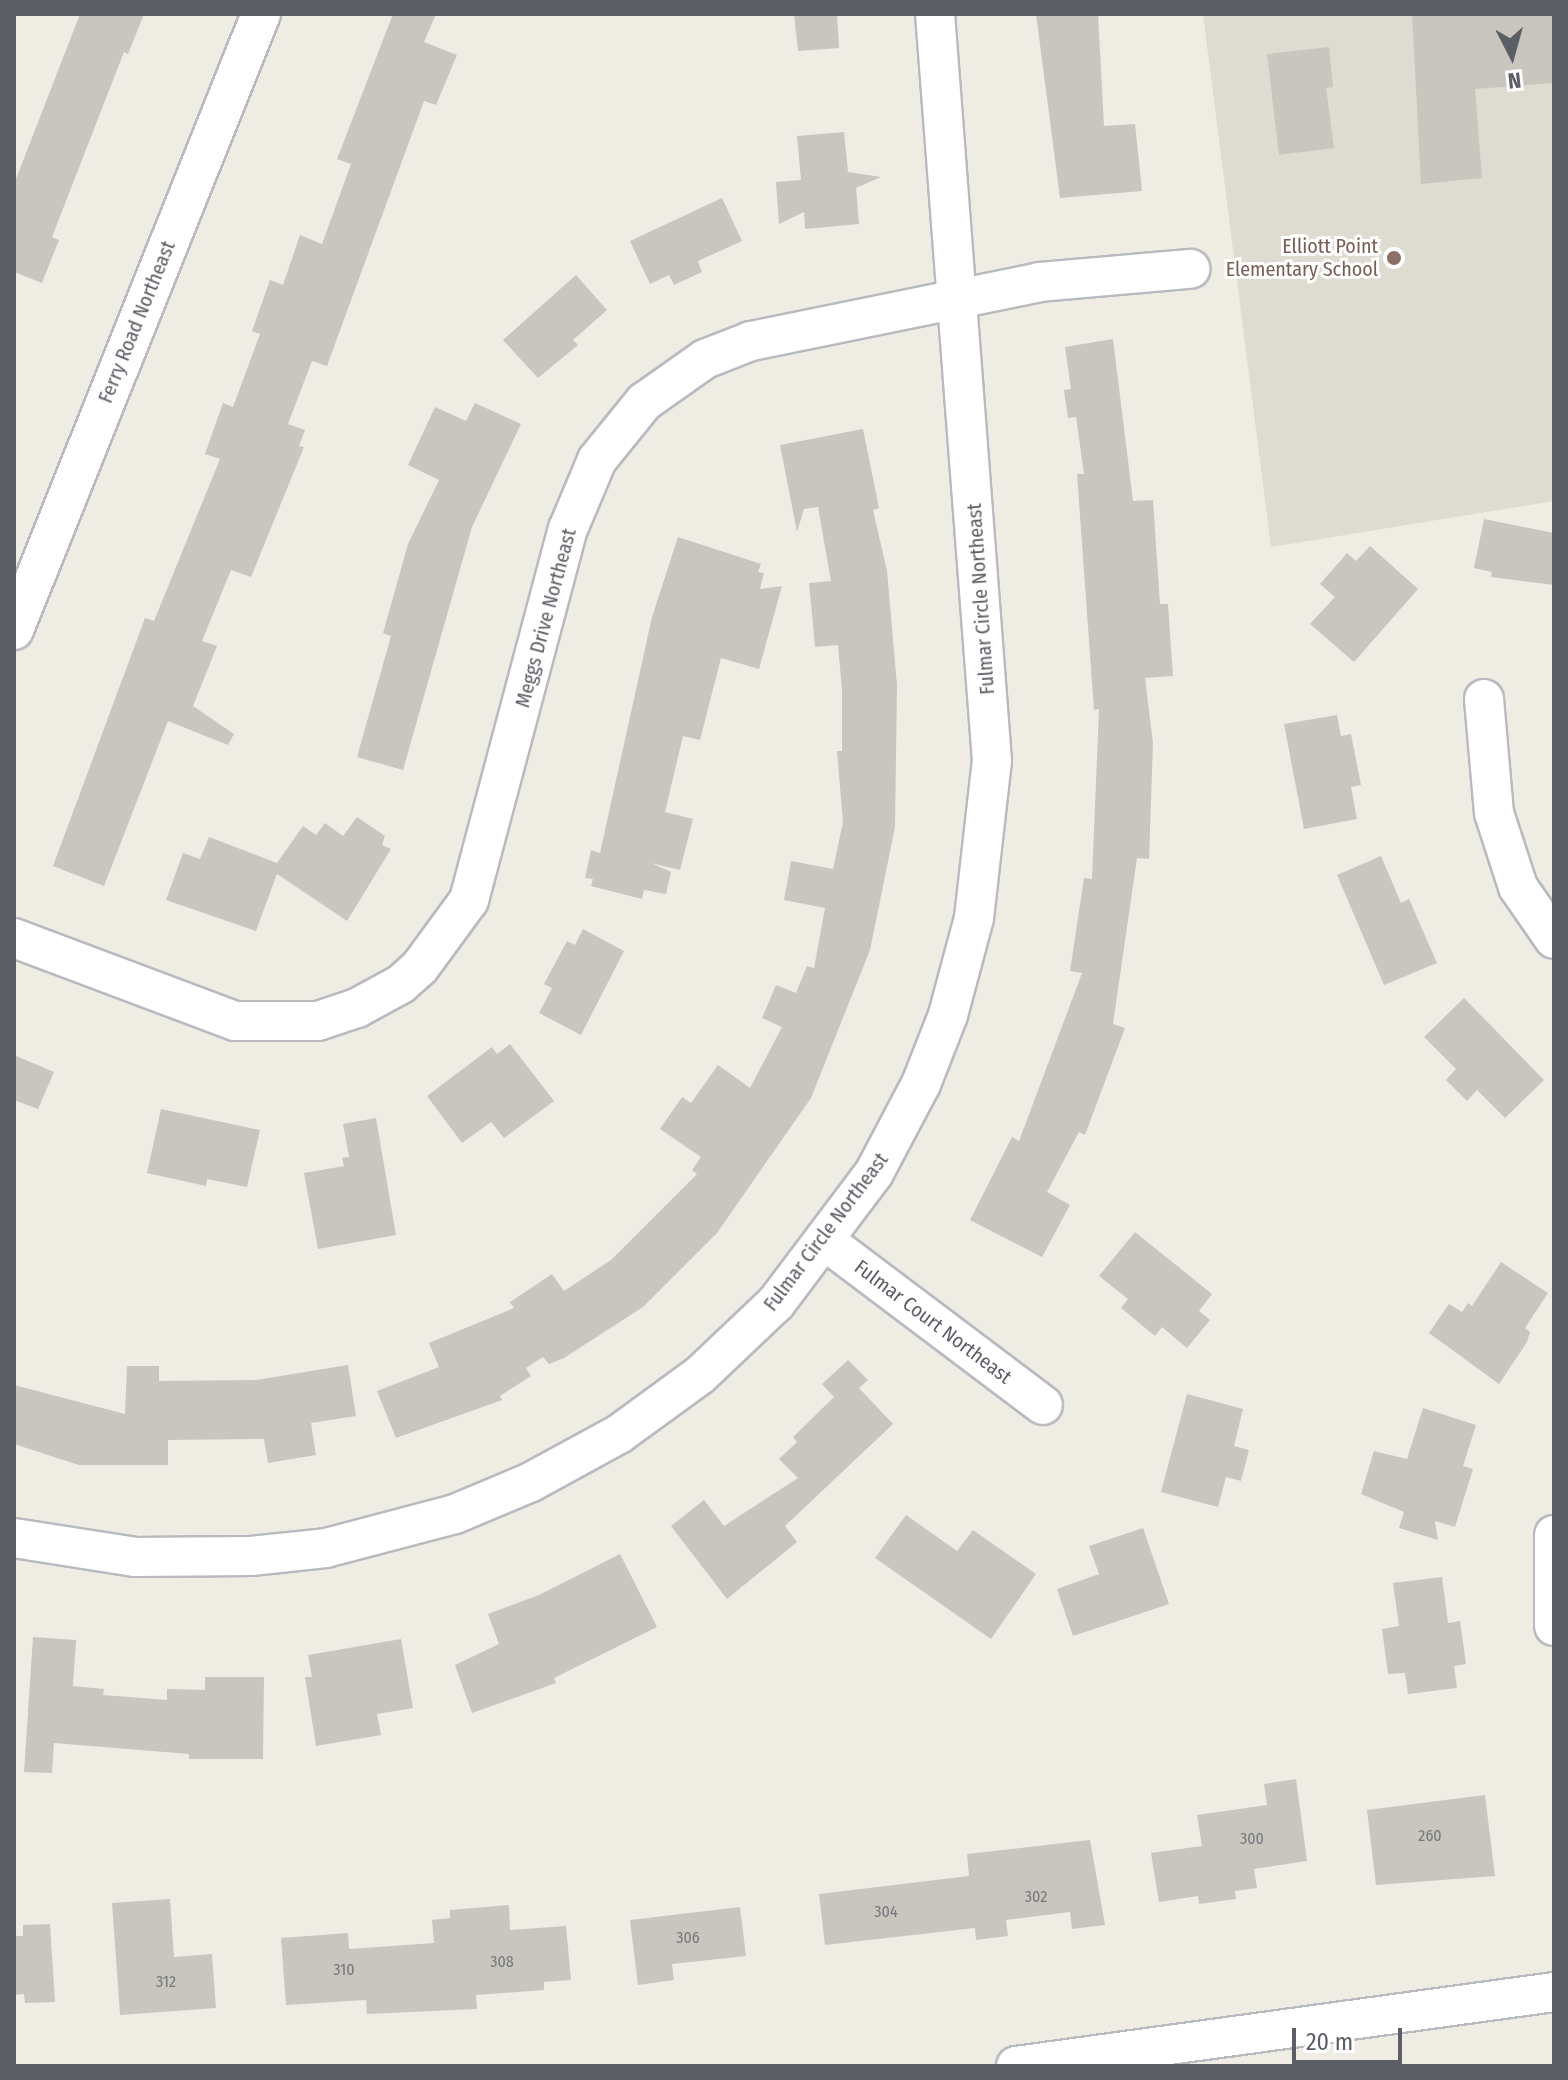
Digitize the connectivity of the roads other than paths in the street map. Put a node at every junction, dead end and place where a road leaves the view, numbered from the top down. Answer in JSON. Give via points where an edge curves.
{"nodes":[{"id":1,"x":261,"y":14,"type":"edge"},
{"id":2,"x":935,"y":14,"type":"edge"},
{"id":3,"x":1190,"y":269,"type":"dead end"},
{"id":4,"x":958,"y":299,"type":"junction"},
{"id":5,"x":14,"y":630,"type":"edge"},
{"id":6,"x":1484,"y":699,"type":"dead end"},
{"id":7,"x":14,"y":938,"type":"edge"},
{"id":8,"x":1554,"y":939,"type":"edge"},
{"id":9,"x":824,"y":1240,"type":"junction"},
{"id":10,"x":1043,"y":1405,"type":"dead end"},
{"id":11,"x":1554,"y":1535,"type":"edge"},
{"id":12,"x":14,"y":1538,"type":"edge"},
{"id":13,"x":1554,"y":1626,"type":"edge"},
{"id":14,"x":1554,"y":1992,"type":"edge"},
{"id":15,"x":1016,"y":2066,"type":"edge"}],
"edges":[{"from":1,"to":5,"type":"street","name":"Ferry Road Northeast"},
{"from":2,"to":4,"type":"street","name":"Fulmar Circle Northeast"},
{"from":3,"to":4,"type":"street","name":"Meggs Drive Northeast","via":[[1040,282]]},
{"from":4,"to":7,"type":"street","name":"Meggs Drive Northeast","via":[[751,341],[676,376],[616,433],[597,460],[568,529],[469,900],[420,967],[401,984],[357,1008],[318,1021],[235,1021]]},
{"from":4,"to":9,"type":"street","name":"Fulmar Circle Northeast","via":[[992,761],[985,852],[948,1015],[921,1084],[874,1173]]},
{"from":6,"to":8,"type":"street","via":[[1494,813],[1518,887]]},
{"from":9,"to":10,"type":"street","name":"Fulmar Court Northeast"},
{"from":9,"to":12,"type":"street","name":"Fulmar Circle Northeast","via":[[776,1303],[654,1411],[531,1482],[455,1514],[326,1548],[238,1557],[135,1557]]},
{"from":11,"to":13,"type":"street"},
{"from":14,"to":15,"type":"street"}]}
